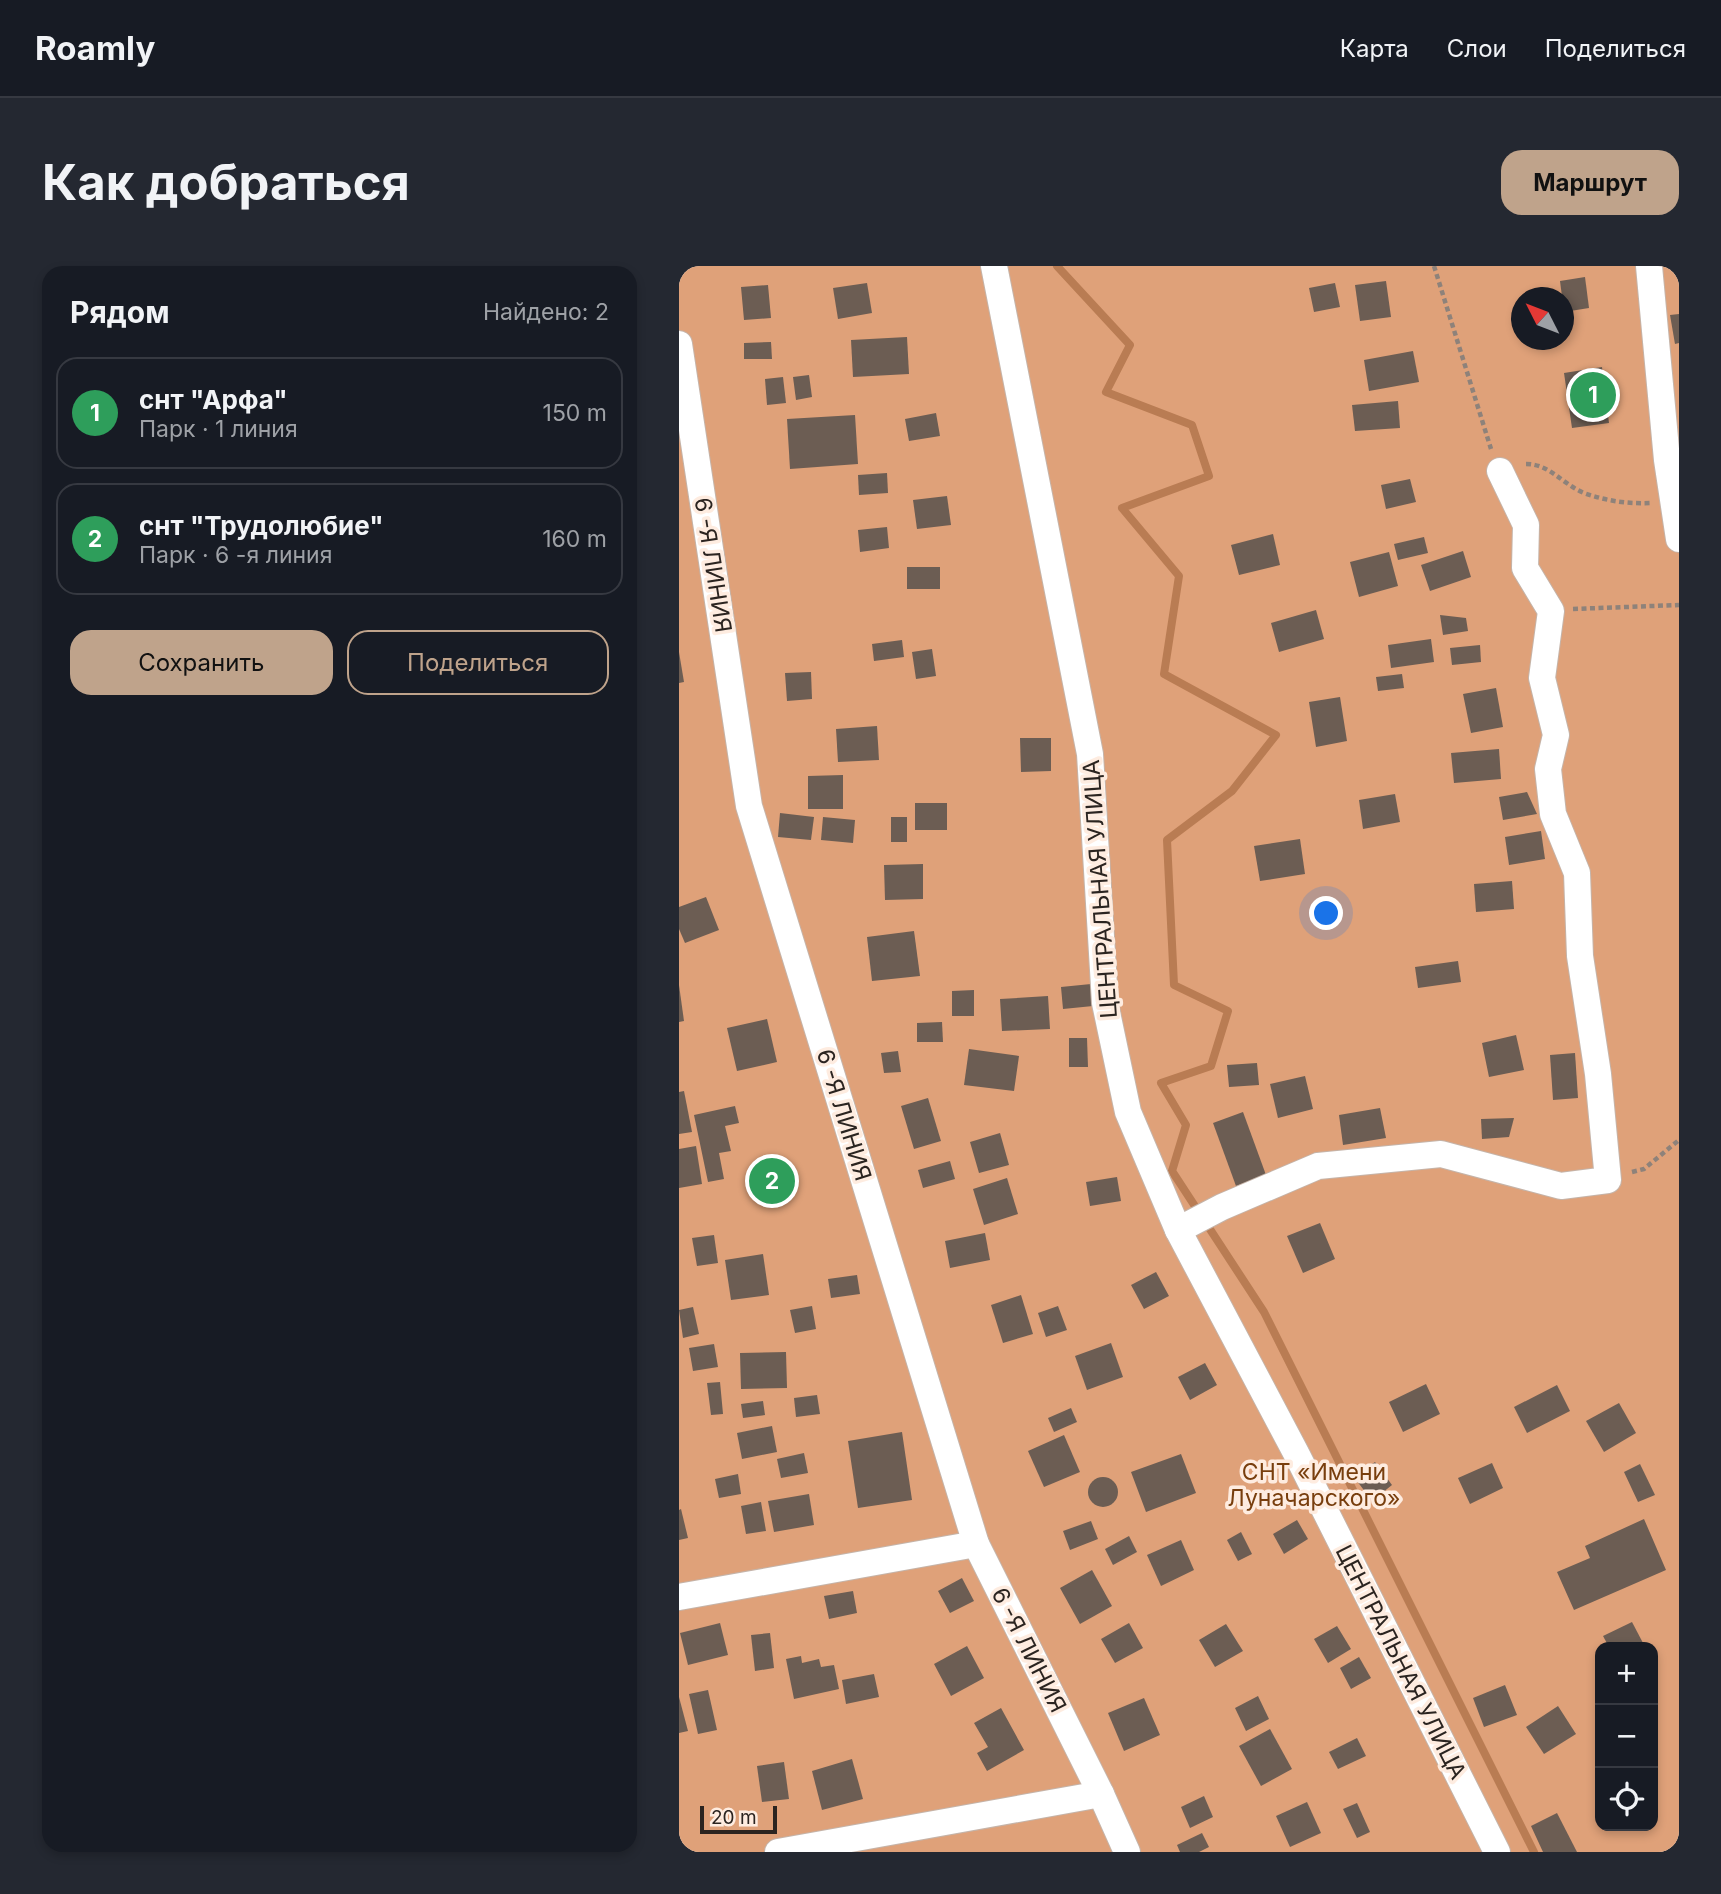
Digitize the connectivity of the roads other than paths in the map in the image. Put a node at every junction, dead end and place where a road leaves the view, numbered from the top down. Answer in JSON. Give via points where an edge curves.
{"nodes":[{"id":1,"x":994,"y":266,"type":"edge"},
{"id":2,"x":1649,"y":266,"type":"edge"},
{"id":3,"x":679,"y":344,"type":"edge"},
{"id":4,"x":1673,"y":459,"type":"edge"},
{"id":5,"x":1500,"y":471,"type":"road end"},
{"id":6,"x":1679,"y":539,"type":"edge"},
{"id":7,"x":1178,"y":1230,"type":"junction"},
{"id":8,"x":976,"y":1544,"type":"junction"},
{"id":9,"x":679,"y":1597,"type":"edge"},
{"id":10,"x":1101,"y":1794,"type":"junction"},
{"id":11,"x":778,"y":1852,"type":"edge"},
{"id":12,"x":1127,"y":1852,"type":"edge"},
{"id":13,"x":1497,"y":1852,"type":"edge"}],
"edges":[{"from":1,"to":7,"type":"street","name":"ЦЕНТРАЛЬНАЯ УЛИЦА","via":[[1090,754],[1105,1003],[1128,1112]]},
{"from":2,"to":4,"type":"street"},
{"from":3,"to":8,"type":"street","name":"6 -Я ЛИНИЯ","via":[[749,806]]},
{"from":4,"to":6,"type":"street"},
{"from":5,"to":7,"type":"street","via":[[1526,525],[1525,568],[1551,611],[1542,678],[1556,734],[1548,769],[1553,814],[1577,873],[1580,956],[1608,1180],[1561,1186],[1441,1154],[1318,1166]]},
{"from":7,"to":13,"type":"street","name":"ЦЕНТРАЛЬНАЯ УЛИЦА"},
{"from":8,"to":9,"type":"street"},
{"from":8,"to":10,"type":"street","name":"6 -Я ЛИНИЯ"},
{"from":10,"to":11,"type":"street"},
{"from":10,"to":12,"type":"street","name":"6 -Я ЛИНИЯ"}]}
